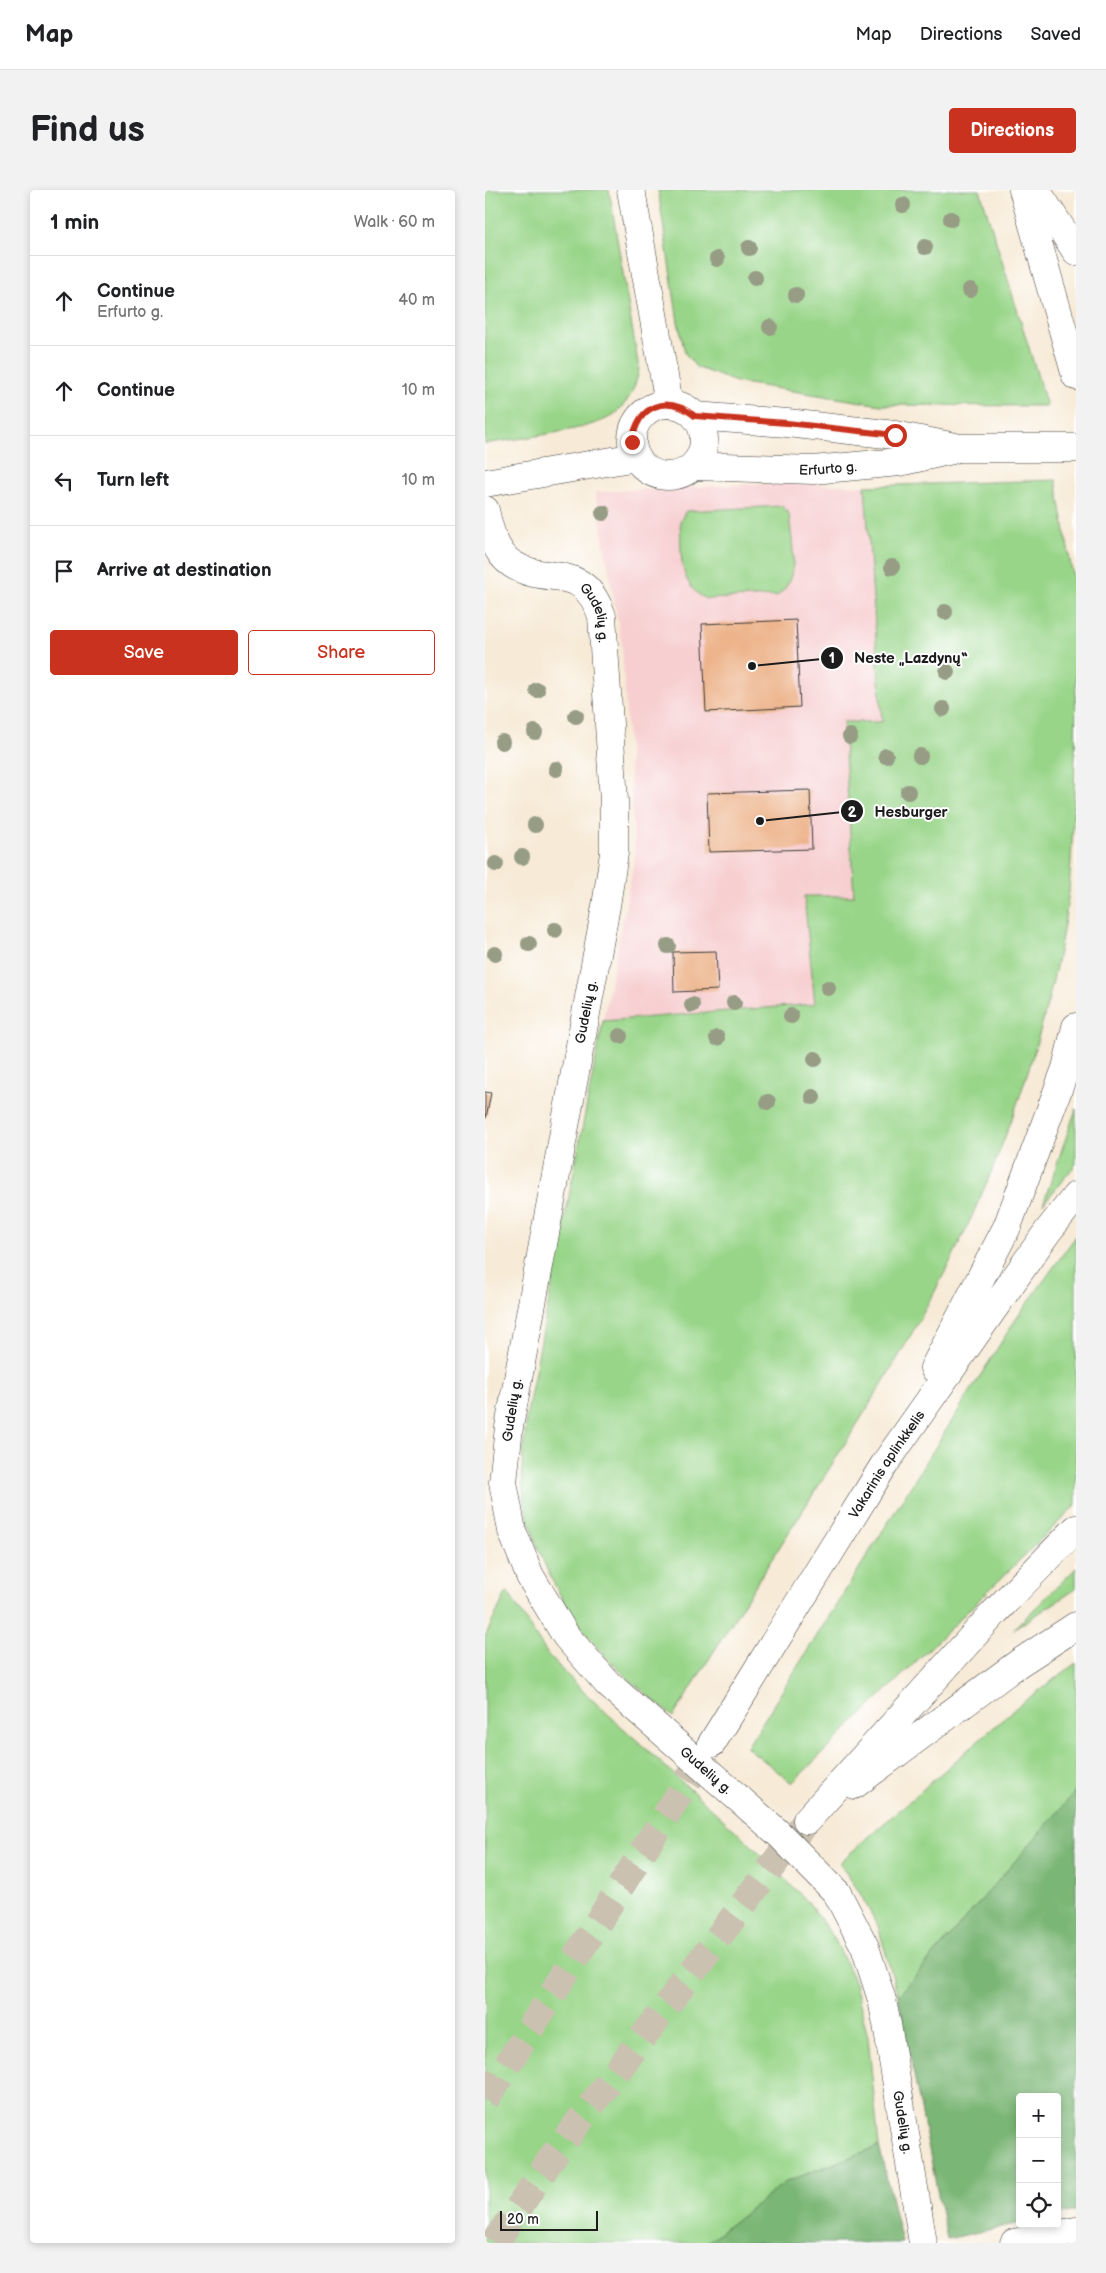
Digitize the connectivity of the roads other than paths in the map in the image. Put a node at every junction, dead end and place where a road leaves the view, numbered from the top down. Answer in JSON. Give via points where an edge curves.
{"nodes":[{"id":1,"x":631,"y":190,"type":"edge"},
{"id":2,"x":1023,"y":190,"type":"edge"},
{"id":3,"x":1036,"y":190,"type":"edge"},
{"id":4,"x":1076,"y":251,"type":"edge"},
{"id":5,"x":1076,"y":376,"type":"edge"},
{"id":6,"x":669,"y":404,"type":"junction"},
{"id":7,"x":695,"y":416,"type":"junction"},
{"id":8,"x":960,"y":448,"type":"junction"},
{"id":9,"x":1076,"y":448,"type":"edge"},
{"id":10,"x":636,"y":457,"type":"junction"},
{"id":11,"x":694,"y":466,"type":"junction"},
{"id":12,"x":485,"y":483,"type":"edge"},
{"id":13,"x":485,"y":510,"type":"edge"},
{"id":14,"x":1076,"y":1027,"type":"edge"},
{"id":15,"x":1076,"y":1196,"type":"edge"},
{"id":16,"x":886,"y":1462,"type":"junction"},
{"id":17,"x":1076,"y":1530,"type":"edge"},
{"id":18,"x":1076,"y":1626,"type":"edge"},
{"id":19,"x":712,"y":1742,"type":"tunnel mouth"},
{"id":20,"x":1076,"y":2231,"type":"edge"},
{"id":21,"x":923,"y":2243,"type":"edge"},
{"id":22,"x":1014,"y":2243,"type":"edge"}],
"edges":[{"from":1,"to":6,"type":"main road"},
{"from":2,"to":5,"type":"main road"},
{"from":3,"to":4,"type":"main road"},
{"from":6,"to":7,"type":"main road","via":[[683,407]]},
{"from":6,"to":10,"type":"main road","via":[[654,406],[642,415],[634,428],[632,442]]},
{"from":7,"to":8,"type":"main road","name":"Erfurto g.","via":[[895,435]]},
{"from":7,"to":11,"type":"main road","via":[[703,429],[705,443],[702,456]]},
{"from":8,"to":9,"type":"main road","name":"Erfurto g."},
{"from":8,"to":11,"type":"main road","name":"Erfurto g.","via":[[899,462],[813,470]]},
{"from":10,"to":11,"type":"main road","via":[[657,475],[683,474]]},
{"from":10,"to":12,"type":"main road"},
{"from":13,"to":21,"type":"main road","name":"Gudelių g.","via":[[499,550],[511,564],[527,571],[577,581],[598,604],[602,616],[614,801],[614,853],[606,906],[509,1427],[503,1482],[512,1531],[530,1576],[566,1636],[608,1684],[777,1832],[837,1893],[865,1947],[882,2000]]},
{"from":14,"to":16,"type":"main road","via":[[1067,1068],[1007,1227]]},
{"from":15,"to":16,"type":"main road","name":"Vakarinis aplinkkelis"},
{"from":16,"to":19,"type":"main road","name":"Vakarinis aplinkkelis"},
{"from":17,"to":18,"type":"main road","via":[[994,1613],[807,1820],[1019,1663]]},
{"from":20,"to":22,"type":"main road"}]}
